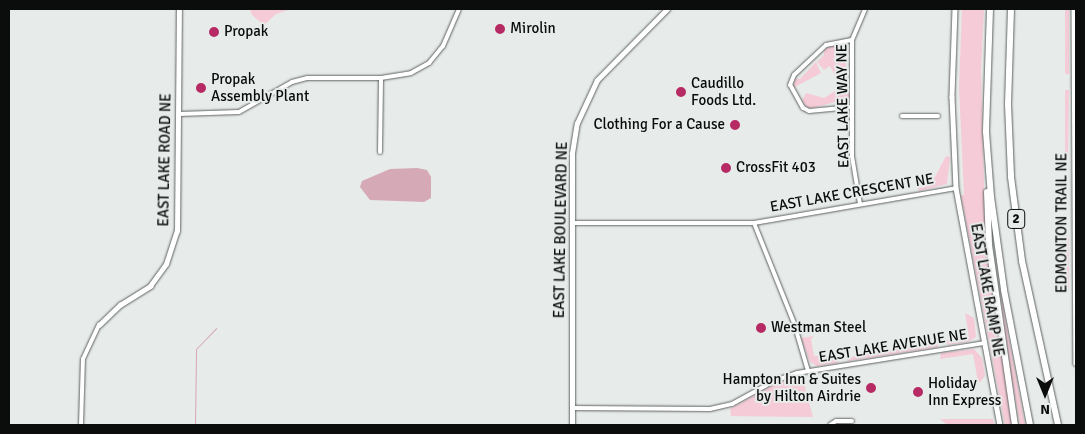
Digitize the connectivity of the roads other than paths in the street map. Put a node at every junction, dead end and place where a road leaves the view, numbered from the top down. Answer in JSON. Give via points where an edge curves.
{"nodes":[{"id":1,"x":179,"y":9,"type":"edge"},
{"id":2,"x":459,"y":9,"type":"edge"},
{"id":3,"x":667,"y":9,"type":"edge"},
{"id":4,"x":865,"y":9,"type":"edge"},
{"id":5,"x":955,"y":9,"type":"edge"},
{"id":6,"x":990,"y":9,"type":"edge"},
{"id":7,"x":1011,"y":9,"type":"edge"},
{"id":8,"x":1074,"y":9,"type":"edge"},
{"id":9,"x":852,"y":40,"type":"junction"},
{"id":10,"x":380,"y":78,"type":"junction"},
{"id":11,"x":1075,"y":82,"type":"edge"},
{"id":12,"x":852,"y":107,"type":"junction"},
{"id":13,"x":179,"y":114,"type":"junction"},
{"id":14,"x":902,"y":116,"type":"dead end"},
{"id":15,"x":938,"y":116,"type":"dead end"},
{"id":16,"x":988,"y":148,"type":"junction"},
{"id":17,"x":380,"y":152,"type":"dead end"},
{"id":18,"x":1075,"y":167,"type":"edge"},
{"id":19,"x":956,"y":188,"type":"junction"},
{"id":20,"x":860,"y":204,"type":"junction"},
{"id":21,"x":572,"y":223,"type":"junction"},
{"id":22,"x":754,"y":223,"type":"junction"},
{"id":23,"x":1075,"y":231,"type":"edge"},
{"id":24,"x":1075,"y":293,"type":"edge"},
{"id":25,"x":99,"y":325,"type":"joint"},
{"id":26,"x":984,"y":343,"type":"junction"},
{"id":27,"x":1076,"y":363,"type":"edge"},
{"id":28,"x":808,"y":371,"type":"junction"},
{"id":29,"x":572,"y":408,"type":"junction"},
{"id":30,"x":852,"y":421,"type":"dead end"},
{"id":31,"x":1015,"y":423,"type":"edge"},
{"id":32,"x":81,"y":425,"type":"edge"},
{"id":33,"x":572,"y":425,"type":"edge"},
{"id":34,"x":830,"y":425,"type":"edge"},
{"id":35,"x":1000,"y":425,"type":"edge"},
{"id":36,"x":1030,"y":425,"type":"edge"},
{"id":37,"x":1058,"y":425,"type":"edge"}],
"edges":[{"from":1,"to":13,"type":"street","name":"EAST LAKE ROAD NE"},
{"from":2,"to":10,"type":"street","via":[[444,46],[429,62],[405,75]]},
{"from":3,"to":21,"type":"main road","name":"EAST LAKE BOULEVARD NE","via":[[609,67],[585,100],[573,142]]},
{"from":4,"to":9,"type":"street","name":"EAST LAKE WAY NE"},
{"from":5,"to":19,"type":"street","name":"EAST LAKE CRESCENT NE","via":[[952,105]]},
{"from":6,"to":16,"type":"highway","number":"2"},
{"from":7,"to":37,"type":"highway","number":"2","via":[[1008,104],[1011,177],[1022,261]]},
{"from":8,"to":11,"type":"street","name":"EDMONTON TRAIL NE"},
{"from":9,"to":12,"type":"street","name":"EAST LAKE WAY NE"},
{"from":9,"to":12,"type":"street","via":[[826,45],[790,82],[806,110]]},
{"from":10,"to":13,"type":"street","via":[[307,78],[292,82],[239,112]]},
{"from":10,"to":17,"type":"street"},
{"from":11,"to":18,"type":"street","name":"EDMONTON TRAIL NE"},
{"from":12,"to":20,"type":"street","name":"EAST LAKE WAY NE","via":[[852,156]]},
{"from":13,"to":25,"type":"street","name":"EAST LAKE ROAD NE","via":[[178,221],[172,249],[166,264],[150,286],[120,305]]},
{"from":14,"to":15,"type":"street"},
{"from":16,"to":31,"type":"highway","via":[[989,245]]},
{"from":16,"to":36,"type":"highway","number":"2","via":[[996,238]]},
{"from":18,"to":23,"type":"street","name":"EDMONTON TRAIL NE"},
{"from":19,"to":20,"type":"street","name":"EAST LAKE CRESCENT NE"},
{"from":19,"to":26,"type":"street","name":"EAST LAKE RAMP NE"},
{"from":20,"to":22,"type":"street","name":"EAST LAKE CRESCENT NE"},
{"from":21,"to":22,"type":"street","name":"EAST LAKE CRESCENT NE"},
{"from":21,"to":29,"type":"main road","name":"EAST LAKE BOULEVARD NE"},
{"from":22,"to":28,"type":"street","via":[[791,316]]},
{"from":23,"to":24,"type":"street","name":"EDMONTON TRAIL NE"},
{"from":24,"to":27,"type":"street","name":"EDMONTON TRAIL NE"},
{"from":25,"to":32,"type":"street","name":"EAST LAKE ROAD NE","via":[[83,359]]},
{"from":26,"to":28,"type":"street","name":"EAST LAKE AVENUE NE"},
{"from":26,"to":35,"type":"street","name":"EAST LAKE RAMP NE"},
{"from":28,"to":29,"type":"street","name":"EAST LAKE AVENUE NE","via":[[774,381],[732,404],[710,409]]},
{"from":29,"to":33,"type":"main road","name":"EAST LAKE BOULEVARD NE"},
{"from":30,"to":34,"type":"street","via":[[834,421]]}]}
